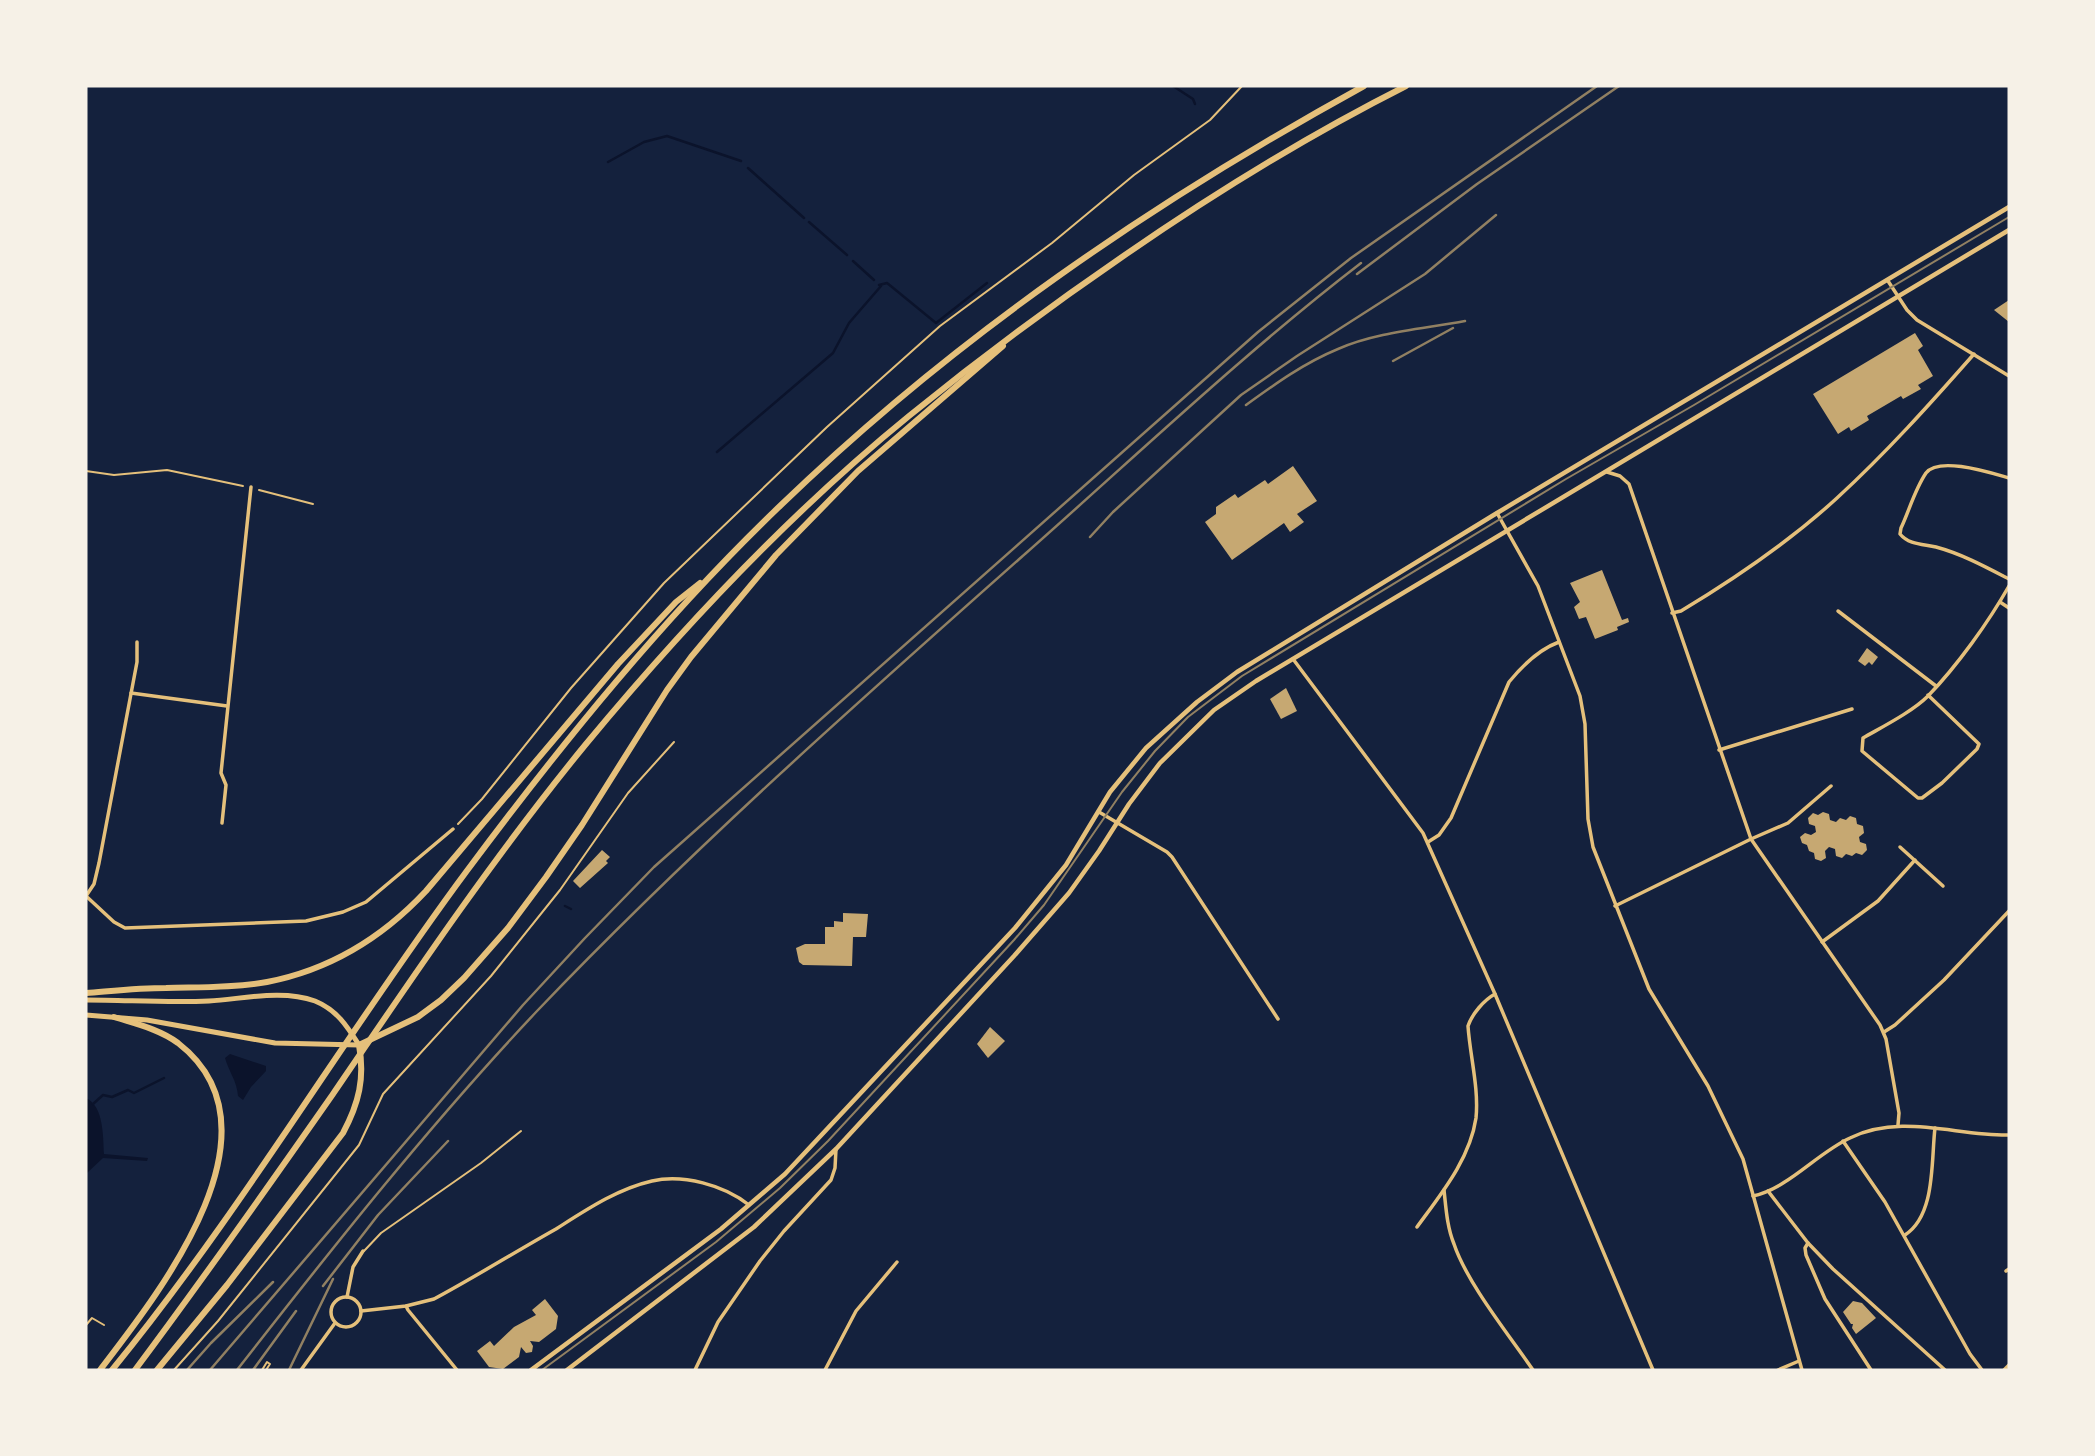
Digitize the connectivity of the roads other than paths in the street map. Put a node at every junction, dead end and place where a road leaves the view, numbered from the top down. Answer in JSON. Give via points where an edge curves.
{"nodes":[{"id":1,"x":1364,"y":86,"type":"edge"},
{"id":2,"x":1406,"y":86,"type":"edge"},
{"id":3,"x":2009,"y":207,"type":"edge"},
{"id":4,"x":2009,"y":230,"type":"edge"},
{"id":5,"x":1888,"y":281,"type":"junction"},
{"id":6,"x":1898,"y":297,"type":"junction"},
{"id":7,"x":1022,"y":327,"type":"junction"},
{"id":8,"x":1974,"y":355,"type":"junction"},
{"id":9,"x":2009,"y":376,"type":"edge"},
{"id":10,"x":1607,"y":472,"type":"junction"},
{"id":11,"x":2009,"y":478,"type":"edge"},
{"id":12,"x":251,"y":487,"type":"road end"},
{"id":13,"x":1497,"y":513,"type":"junction"},
{"id":14,"x":1507,"y":531,"type":"junction"},
{"id":15,"x":715,"y":571,"type":"junction"},
{"id":16,"x":2009,"y":579,"type":"edge"},
{"id":17,"x":2009,"y":586,"type":"edge"},
{"id":18,"x":2000,"y":602,"type":"junction"},
{"id":19,"x":2009,"y":608,"type":"edge"},
{"id":20,"x":1838,"y":611,"type":"dead end"},
{"id":21,"x":1672,"y":613,"type":"junction"},
{"id":22,"x":138,"y":642,"type":"dead end"},
{"id":23,"x":1559,"y":642,"type":"junction"},
{"id":24,"x":1293,"y":659,"type":"junction"},
{"id":25,"x":1936,"y":686,"type":"junction"},
{"id":26,"x":131,"y":693,"type":"junction"},
{"id":27,"x":1928,"y":695,"type":"junction"},
{"id":28,"x":227,"y":706,"type":"junction"},
{"id":29,"x":1852,"y":709,"type":"dead end"},
{"id":30,"x":674,"y":742,"type":"dead end"},
{"id":31,"x":1719,"y":750,"type":"junction"},
{"id":32,"x":1831,"y":786,"type":"dead end"},
{"id":33,"x":1099,"y":812,"type":"junction"},
{"id":34,"x":222,"y":823,"type":"dead end"},
{"id":35,"x":1116,"y":823,"type":"junction"},
{"id":36,"x":453,"y":829,"type":"road end"},
{"id":37,"x":1751,"y":839,"type":"junction"},
{"id":38,"x":1427,"y":842,"type":"junction"},
{"id":39,"x":1900,"y":847,"type":"dead end"},
{"id":40,"x":1915,"y":860,"type":"junction"},
{"id":41,"x":1943,"y":886,"type":"dead end"},
{"id":42,"x":86,"y":896,"type":"edge"},
{"id":43,"x":1615,"y":906,"type":"junction"},
{"id":44,"x":2009,"y":911,"type":"edge"},
{"id":45,"x":1822,"y":942,"type":"junction"},
{"id":46,"x":86,"y":993,"type":"edge"},
{"id":47,"x":1495,"y":994,"type":"junction"},
{"id":48,"x":86,"y":1000,"type":"edge"},
{"id":49,"x":86,"y":1015,"type":"edge"},
{"id":50,"x":114,"y":1017,"type":"junction"},
{"id":51,"x":1278,"y":1019,"type":"dead end"},
{"id":52,"x":1884,"y":1032,"type":"junction"},
{"id":53,"x":359,"y":1045,"type":"junction"},
{"id":54,"x":1898,"y":1125,"type":"junction"},
{"id":55,"x":1935,"y":1128,"type":"junction"},
{"id":56,"x":521,"y":1131,"type":"dead end"},
{"id":57,"x":2009,"y":1135,"type":"edge"},
{"id":58,"x":1843,"y":1142,"type":"junction"},
{"id":59,"x":836,"y":1149,"type":"junction"},
{"id":60,"x":1444,"y":1190,"type":"junction"},
{"id":61,"x":1768,"y":1191,"type":"junction"},
{"id":62,"x":1753,"y":1196,"type":"junction"},
{"id":63,"x":750,"y":1205,"type":"junction"},
{"id":64,"x":1417,"y":1227,"type":"dead end"},
{"id":65,"x":1905,"y":1235,"type":"junction"},
{"id":66,"x":1808,"y":1243,"type":"junction"},
{"id":67,"x":363,"y":1251,"type":"joint"},
{"id":68,"x":897,"y":1262,"type":"dead end"},
{"id":69,"x":347,"y":1297,"type":"junction"},
{"id":70,"x":406,"y":1306,"type":"junction"},
{"id":71,"x":361,"y":1311,"type":"junction"},
{"id":72,"x":335,"y":1323,"type":"junction"},
{"id":73,"x":1799,"y":1361,"type":"junction"},
{"id":74,"x":2009,"y":1366,"type":"edge"},
{"id":75,"x":100,"y":1370,"type":"edge"},
{"id":76,"x":112,"y":1370,"type":"edge"},
{"id":77,"x":135,"y":1370,"type":"edge"},
{"id":78,"x":157,"y":1370,"type":"edge"},
{"id":79,"x":174,"y":1370,"type":"edge"},
{"id":80,"x":301,"y":1370,"type":"edge"},
{"id":81,"x":457,"y":1370,"type":"edge"},
{"id":82,"x":531,"y":1370,"type":"edge"},
{"id":83,"x":567,"y":1370,"type":"edge"},
{"id":84,"x":695,"y":1370,"type":"edge"},
{"id":85,"x":825,"y":1370,"type":"edge"},
{"id":86,"x":1533,"y":1370,"type":"edge"},
{"id":87,"x":1653,"y":1370,"type":"edge"},
{"id":88,"x":1778,"y":1370,"type":"edge"},
{"id":89,"x":1802,"y":1370,"type":"edge"},
{"id":90,"x":1871,"y":1370,"type":"edge"},
{"id":91,"x":1945,"y":1370,"type":"edge"},
{"id":92,"x":1982,"y":1370,"type":"edge"},
{"id":93,"x":2004,"y":1370,"type":"edge"}],
"edges":[{"from":1,"to":15,"type":"highway","via":[[1178,194],[976,336],[839,450]]},
{"from":2,"to":7,"type":"highway","via":[[1277,156]]},
{"from":3,"to":5,"type":"street"},
{"from":4,"to":6,"type":"street"},
{"from":5,"to":6,"type":"street"},
{"from":5,"to":13,"type":"street"},
{"from":6,"to":8,"type":"street","via":[[1917,320]]},
{"from":6,"to":10,"type":"street"},
{"from":7,"to":53,"type":"highway","via":[[818,509],[776,555],[667,690],[582,825],[487,953],[441,1000],[395,1030]]},
{"from":7,"to":77,"type":"highway","via":[[906,419],[740,573],[583,748],[482,879],[227,1247]]},
{"from":8,"to":9,"type":"street"},
{"from":8,"to":21,"type":"street","via":[[1876,461],[1798,531],[1718,589]]},
{"from":10,"to":14,"type":"street"},
{"from":10,"to":21,"type":"street","via":[[1624,478],[1630,489]]},
{"from":11,"to":16,"type":"street","via":[[1936,466],[1927,472],[1900,534],[1908,542],[1966,558]]},
{"from":12,"to":28,"type":"street"},
{"from":13,"to":14,"type":"street"},
{"from":13,"to":33,"type":"street","via":[[1208,692],[1146,748]]},
{"from":14,"to":23,"type":"street","via":[[1538,586]]},
{"from":14,"to":24,"type":"street"},
{"from":15,"to":46,"type":"highway","via":[[677,602],[618,664],[447,868],[375,936],[330,962],[286,977],[247,984]]},
{"from":15,"to":76,"type":"highway","via":[[575,731],[468,870],[218,1228]]},
{"from":17,"to":18,"type":"street"},
{"from":18,"to":19,"type":"street"},
{"from":18,"to":25,"type":"street"},
{"from":20,"to":25,"type":"street"},
{"from":21,"to":31,"type":"street"},
{"from":22,"to":26,"type":"street"},
{"from":23,"to":38,"type":"street","via":[[1509,682],[1451,818],[1439,835]]},
{"from":23,"to":43,"type":"street","via":[[1584,710],[1590,838]]},
{"from":24,"to":35,"type":"street","via":[[1231,698],[1183,738],[1147,778]]},
{"from":24,"to":38,"type":"street"},
{"from":25,"to":27,"type":"street"},
{"from":26,"to":28,"type":"street"},
{"from":26,"to":42,"type":"street","via":[[99,863]]},
{"from":27,"to":27,"type":"street","via":[[1979,744],[1942,783],[1918,799],[1861,746],[1863,738]]},
{"from":28,"to":34,"type":"street"},
{"from":29,"to":31,"type":"street"},
{"from":30,"to":79,"type":"lane","via":[[618,806],[560,890],[491,976],[383,1094],[359,1146]]},
{"from":31,"to":37,"type":"street"},
{"from":32,"to":37,"type":"street","via":[[1788,823]]},
{"from":33,"to":35,"type":"street"},
{"from":33,"to":63,"type":"street","via":[[1059,874],[1015,928],[836,1122]]},
{"from":35,"to":51,"type":"street","via":[[1172,857]]},
{"from":35,"to":59,"type":"street","via":[[1052,913]]},
{"from":36,"to":42,"type":"street","via":[[366,902],[326,918],[125,928]]},
{"from":37,"to":43,"type":"street"},
{"from":37,"to":45,"type":"street"},
{"from":38,"to":47,"type":"street"},
{"from":39,"to":40,"type":"street"},
{"from":40,"to":41,"type":"street"},
{"from":40,"to":45,"type":"street","via":[[1878,901]]},
{"from":43,"to":62,"type":"street","via":[[1649,989],[1733,1135]]},
{"from":44,"to":52,"type":"street","via":[[1944,980]]},
{"from":45,"to":52,"type":"street"},
{"from":47,"to":60,"type":"street","via":[[1468,1026],[1476,1117],[1461,1161]]},
{"from":47,"to":87,"type":"street"},
{"from":48,"to":53,"type":"main road","via":[[196,1002],[296,997],[332,1010]]},
{"from":49,"to":50,"type":"main road"},
{"from":50,"to":53,"type":"main road","via":[[275,1043]]},
{"from":50,"to":75,"type":"highway","via":[[157,1031],[194,1058],[215,1092],[222,1145],[202,1213],[134,1325]]},
{"from":52,"to":54,"type":"street"},
{"from":53,"to":78,"type":"highway","via":[[361,1091],[343,1133]]},
{"from":54,"to":55,"type":"street"},
{"from":54,"to":58,"type":"street"},
{"from":55,"to":57,"type":"street"},
{"from":55,"to":65,"type":"street","via":[[1927,1200],[1918,1223]]},
{"from":56,"to":67,"type":"lane"},
{"from":58,"to":61,"type":"street"},
{"from":58,"to":65,"type":"street"},
{"from":59,"to":83,"type":"street","via":[[754,1227]]},
{"from":59,"to":84,"type":"street","via":[[834,1175],[739,1290]]},
{"from":60,"to":64,"type":"street"},
{"from":60,"to":86,"type":"street","via":[[1454,1247]]},
{"from":61,"to":62,"type":"street"},
{"from":61,"to":66,"type":"street"},
{"from":62,"to":73,"type":"street"},
{"from":63,"to":70,"type":"street","via":[[694,1181],[652,1181],[603,1200],[434,1299]]},
{"from":63,"to":82,"type":"street"},
{"from":65,"to":92,"type":"street"},
{"from":66,"to":90,"type":"street","via":[[1806,1255],[1825,1299]]},
{"from":66,"to":91,"type":"street"},
{"from":67,"to":69,"type":"street","via":[[353,1267]]},
{"from":68,"to":85,"type":"street","via":[[856,1311]]},
{"from":69,"to":71,"type":"street","via":[[357,1301]]},
{"from":69,"to":72,"type":"street","via":[[332,1306]]},
{"from":70,"to":71,"type":"street"},
{"from":70,"to":81,"type":"street"},
{"from":71,"to":72,"type":"street","via":[[353,1326]]},
{"from":72,"to":80,"type":"street"},
{"from":73,"to":88,"type":"street"},
{"from":73,"to":89,"type":"street"},
{"from":74,"to":93,"type":"street"}]}
